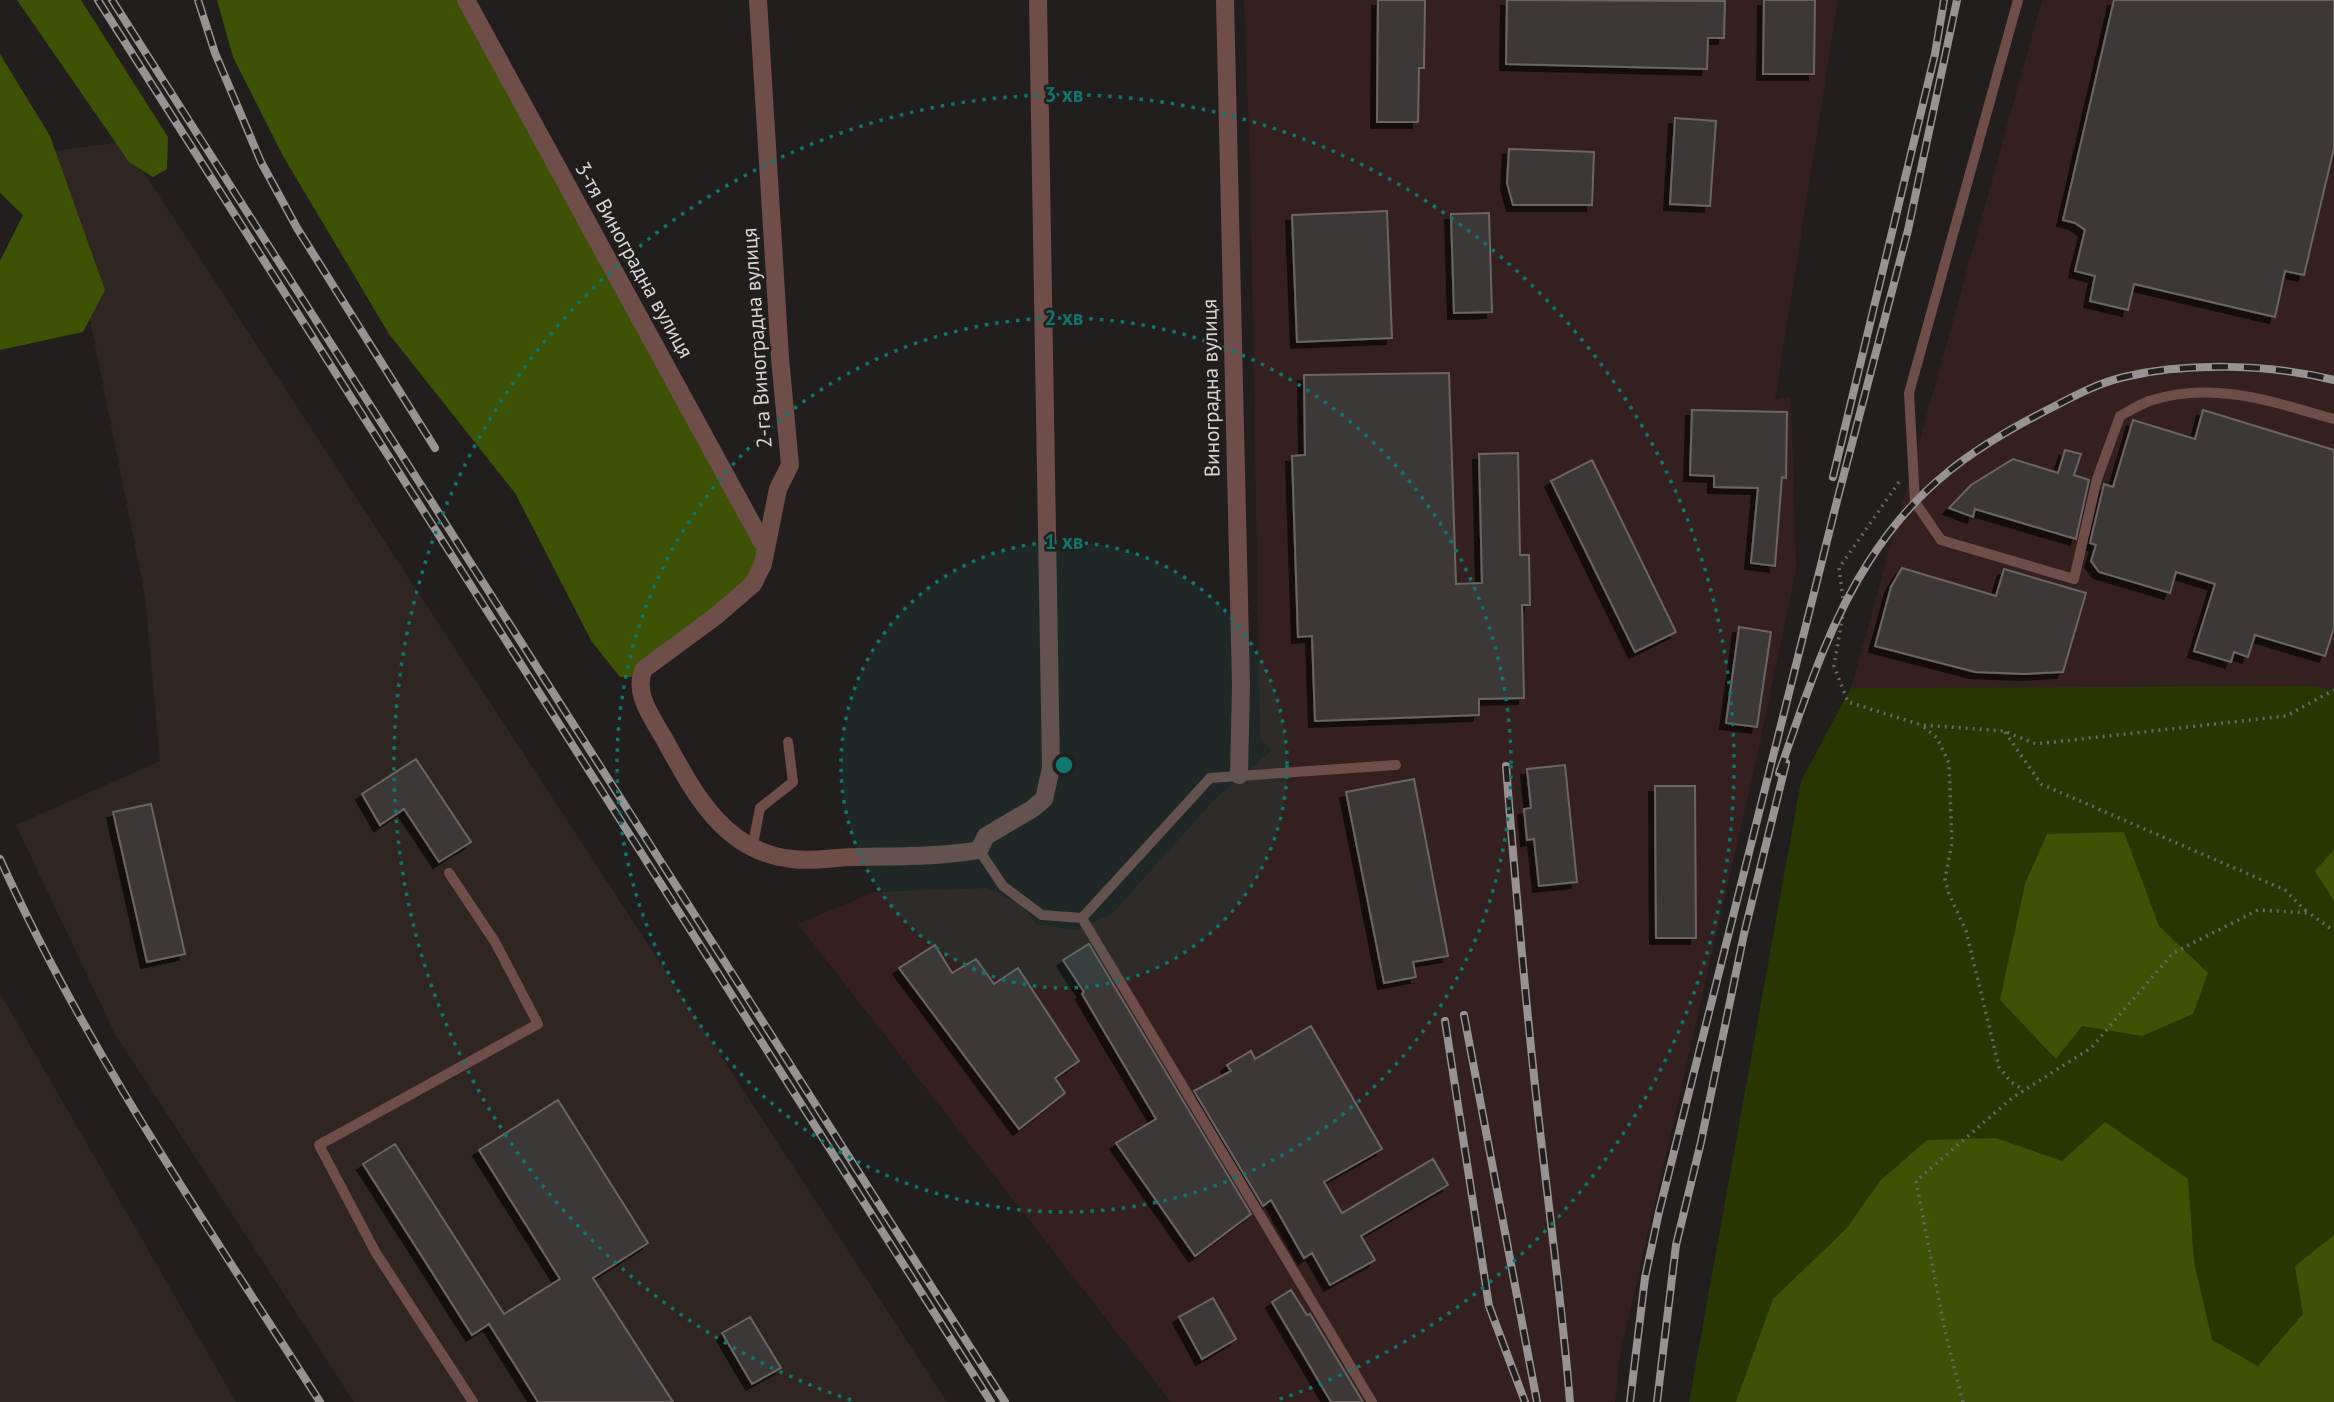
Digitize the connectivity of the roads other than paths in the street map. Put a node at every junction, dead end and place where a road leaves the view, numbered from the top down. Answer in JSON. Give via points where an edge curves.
{"nodes":[{"id":1,"x":466,"y":0,"type":"edge"},
{"id":2,"x":758,"y":0,"type":"edge"},
{"id":3,"x":1038,"y":0,"type":"edge"},
{"id":4,"x":1225,"y":0,"type":"edge"},
{"id":5,"x":2018,"y":0,"type":"edge"},
{"id":6,"x":2334,"y":419,"type":"edge"},
{"id":7,"x":762,"y":542,"type":"dead end"},
{"id":8,"x":788,"y":742,"type":"dead end"},
{"id":9,"x":1396,"y":765,"type":"dead end"},
{"id":10,"x":1239,"y":775,"type":"junction"},
{"id":11,"x":752,"y":849,"type":"junction"},
{"id":12,"x":979,"y":850,"type":"junction"},
{"id":13,"x":449,"y":873,"type":"dead end"},
{"id":14,"x":1082,"y":918,"type":"junction"},
{"id":15,"x":473,"y":1402,"type":"edge"},
{"id":16,"x":1372,"y":1402,"type":"edge"}],
"edges":[{"from":1,"to":7,"type":"street","name":"3-тя Виноградна вулиця"},
{"from":2,"to":11,"type":"street","name":"2-га Виноградна вулиця","via":[[790,465],[778,489],[762,564],[753,584],[644,668],[640,683],[642,696],[705,809]]},
{"from":3,"to":12,"type":"street","via":[[1051,768],[1044,800],[986,836]]},
{"from":4,"to":10,"type":"street","name":"Виноградна вулиця","via":[[1241,685]]},
{"from":5,"to":6,"type":"lane","via":[[1909,393],[1915,502],[1941,540],[2074,579],[2098,479],[2120,416],[2149,401],[2189,393],[2236,393]]},
{"from":8,"to":11,"type":"lane","via":[[793,782],[760,808]]},
{"from":9,"to":10,"type":"lane"},
{"from":10,"to":14,"type":"lane","via":[[1210,778]]},
{"from":11,"to":12,"type":"street","name":"2-га Виноградна вулиця","via":[[796,860],[946,856]]},
{"from":12,"to":14,"type":"lane","via":[[1003,886],[1042,915]]},
{"from":13,"to":15,"type":"lane","via":[[495,942],[538,1024],[318,1145],[376,1253]]},
{"from":14,"to":16,"type":"lane"}]}
